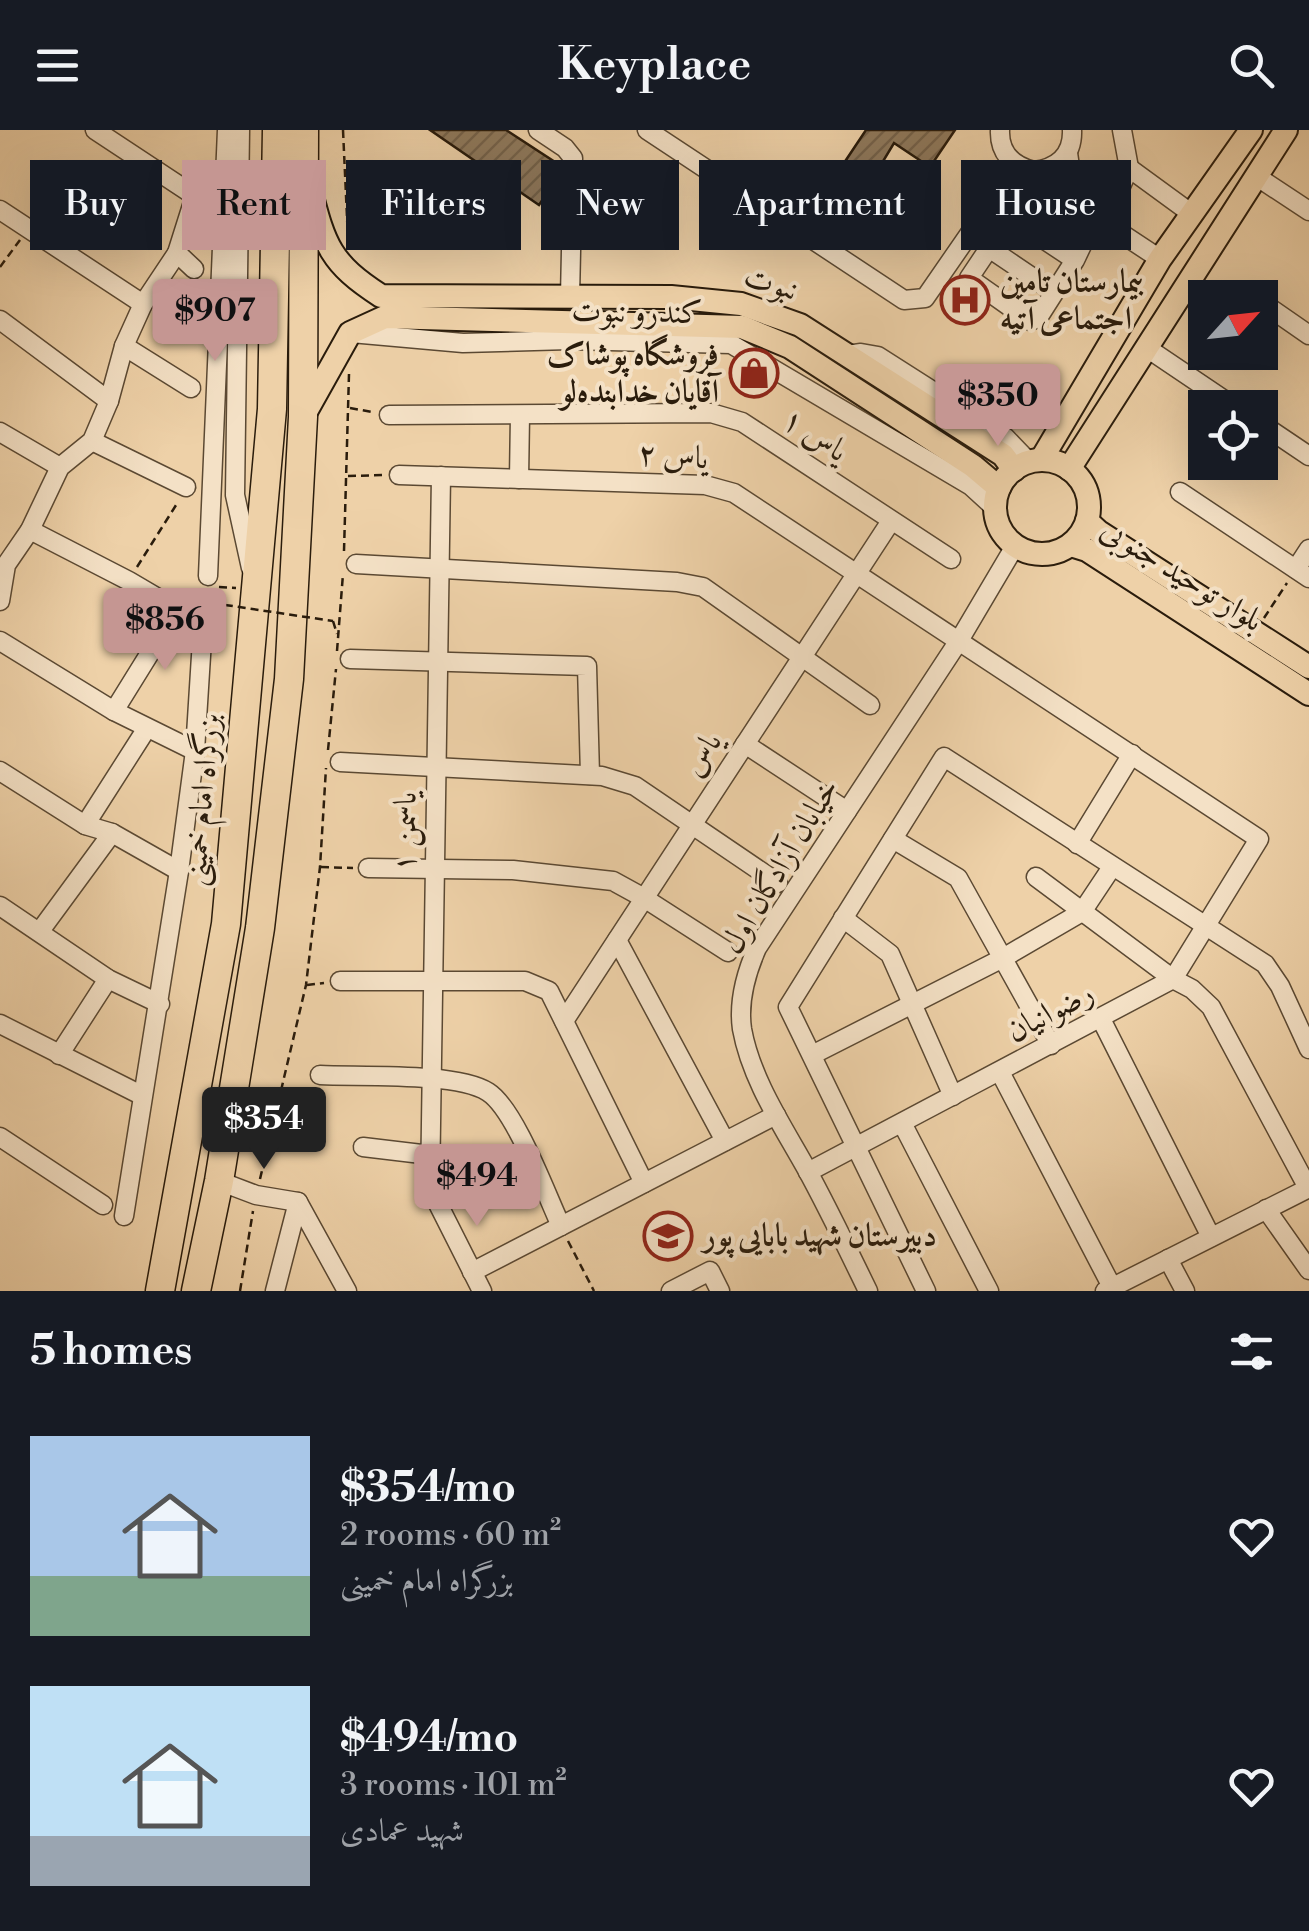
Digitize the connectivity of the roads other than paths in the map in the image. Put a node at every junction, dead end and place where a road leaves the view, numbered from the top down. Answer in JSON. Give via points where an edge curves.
{"nodes":[{"id":1,"x":95,"y":130,"type":"edge"},
{"id":2,"x":227,"y":130,"type":"edge"},
{"id":3,"x":240,"y":130,"type":"edge"},
{"id":4,"x":276,"y":130,"type":"edge"},
{"id":5,"x":304,"y":130,"type":"edge"},
{"id":6,"x":538,"y":130,"type":"edge"},
{"id":7,"x":647,"y":130,"type":"edge"},
{"id":8,"x":1000,"y":130,"type":"edge"},
{"id":9,"x":1072,"y":130,"type":"edge"},
{"id":10,"x":1122,"y":130,"type":"edge"},
{"id":11,"x":1251,"y":130,"type":"edge"},
{"id":12,"x":1286,"y":130,"type":"edge"},
{"id":13,"x":1068,"y":153,"type":"junction"},
{"id":14,"x":226,"y":160,"type":"edge"},
{"id":15,"x":304,"y":160,"type":"edge"},
{"id":16,"x":1015,"y":160,"type":"edge"},
{"id":17,"x":1062,"y":160,"type":"edge"},
{"id":18,"x":1069,"y":160,"type":"edge"},
{"id":19,"x":1128,"y":160,"type":"edge"},
{"id":20,"x":1131,"y":169,"type":"edge"},
{"id":21,"x":1265,"y":182,"type":"dead end"},
{"id":22,"x":182,"y":187,"type":"edge"},
{"id":23,"x":0,"y":210,"type":"edge"},
{"id":24,"x":1309,"y":211,"type":"edge"},
{"id":25,"x":1192,"y":214,"type":"junction"},
{"id":26,"x":182,"y":236,"type":"edge"},
{"id":27,"x":1131,"y":240,"type":"edge"},
{"id":28,"x":326,"y":245,"type":"edge"},
{"id":29,"x":222,"y":250,"type":"edge"},
{"id":30,"x":304,"y":250,"type":"edge"},
{"id":31,"x":961,"y":250,"type":"edge"},
{"id":32,"x":988,"y":250,"type":"edge"},
{"id":33,"x":992,"y":250,"type":"edge"},
{"id":34,"x":1060,"y":250,"type":"edge"},
{"id":35,"x":1080,"y":250,"type":"edge"},
{"id":36,"x":176,"y":253,"type":"junction"},
{"id":37,"x":1160,"y":259,"type":"junction"},
{"id":38,"x":1075,"y":260,"type":"junction"},
{"id":39,"x":194,"y":269,"type":"dead end"},
{"id":40,"x":1054,"y":292,"type":"junction"},
{"id":41,"x":570,"y":296,"type":"junction"},
{"id":42,"x":143,"y":304,"type":"junction"},
{"id":43,"x":1278,"y":313,"type":"edge"},
{"id":44,"x":0,"y":320,"type":"edge"},
{"id":45,"x":1309,"y":334,"type":"edge"},
{"id":46,"x":124,"y":346,"type":"junction"},
{"id":47,"x":1147,"y":348,"type":"junction"},
{"id":48,"x":191,"y":388,"type":"dead end"},
{"id":49,"x":1209,"y":390,"type":"edge"},
{"id":50,"x":108,"y":401,"type":"junction"},
{"id":51,"x":390,"y":415,"type":"road end"},
{"id":52,"x":520,"y":416,"type":"junction"},
{"id":53,"x":303,"y":418,"type":"junction"},
{"id":54,"x":0,"y":432,"type":"edge"},
{"id":55,"x":1278,"y":435,"type":"edge"},
{"id":56,"x":92,"y":441,"type":"junction"},
{"id":57,"x":1309,"y":456,"type":"edge"},
{"id":58,"x":60,"y":467,"type":"junction"},
{"id":59,"x":1069,"y":469,"type":"junction"},
{"id":60,"x":399,"y":475,"type":"road end"},
{"id":61,"x":441,"y":476,"type":"junction"},
{"id":62,"x":1016,"y":478,"type":"junction"},
{"id":63,"x":519,"y":479,"type":"junction"},
{"id":64,"x":186,"y":488,"type":"road end"},
{"id":65,"x":1180,"y":492,"type":"dead end"},
{"id":66,"x":892,"y":521,"type":"junction"},
{"id":67,"x":1088,"y":521,"type":"junction"},
{"id":68,"x":30,"y":530,"type":"junction"},
{"id":69,"x":1071,"y":545,"type":"junction"},
{"id":70,"x":1016,"y":546,"type":"junction"},
{"id":71,"x":1309,"y":549,"type":"edge"},
{"id":72,"x":951,"y":559,"type":"dead end"},
{"id":73,"x":3,"y":564,"type":"edge"},
{"id":74,"x":356,"y":564,"type":"dead end"},
{"id":75,"x":440,"y":567,"type":"junction"},
{"id":76,"x":858,"y":572,"type":"junction"},
{"id":77,"x":1302,"y":574,"type":"edge"},
{"id":78,"x":210,"y":581,"type":"road end"},
{"id":79,"x":256,"y":589,"type":"junction"},
{"id":80,"x":0,"y":601,"type":"edge"},
{"id":81,"x":176,"y":611,"type":"junction"},
{"id":82,"x":960,"y":640,"type":"junction"},
{"id":83,"x":0,"y":641,"type":"edge"},
{"id":84,"x":350,"y":658,"type":"dead end"},
{"id":85,"x":801,"y":659,"type":"junction"},
{"id":86,"x":438,"y":662,"type":"junction"},
{"id":87,"x":1309,"y":667,"type":"edge"},
{"id":88,"x":1309,"y":694,"type":"edge"},
{"id":89,"x":870,"y":705,"type":"dead end"},
{"id":90,"x":114,"y":712,"type":"junction"},
{"id":91,"x":147,"y":728,"type":"junction"},
{"id":92,"x":745,"y":744,"type":"junction"},
{"id":93,"x":195,"y":750,"type":"junction"},
{"id":94,"x":1132,"y":754,"type":"junction"},
{"id":95,"x":340,"y":762,"type":"dead end"},
{"id":96,"x":436,"y":766,"type":"junction"},
{"id":97,"x":0,"y":771,"type":"edge"},
{"id":98,"x":590,"y":775,"type":"junction"},
{"id":99,"x":847,"y":811,"type":"junction"},
{"id":100,"x":692,"y":824,"type":"junction"},
{"id":101,"x":86,"y":826,"type":"junction"},
{"id":102,"x":112,"y":833,"type":"junction"},
{"id":103,"x":893,"y":839,"type":"junction"},
{"id":104,"x":1076,"y":844,"type":"junction"},
{"id":105,"x":1112,"y":867,"type":"junction"},
{"id":106,"x":368,"y":868,"type":"road end"},
{"id":107,"x":180,"y":871,"type":"junction"},
{"id":108,"x":435,"y":871,"type":"junction"},
{"id":109,"x":1036,"y":877,"type":"dead end"},
{"id":110,"x":778,"y":883,"type":"dead end"},
{"id":111,"x":644,"y":898,"type":"junction"},
{"id":112,"x":1,"y":909,"type":"edge"},
{"id":113,"x":1082,"y":912,"type":"junction"},
{"id":114,"x":843,"y":918,"type":"junction"},
{"id":115,"x":226,"y":924,"type":"junction"},
{"id":116,"x":1204,"y":927,"type":"junction"},
{"id":117,"x":260,"y":928,"type":"junction"},
{"id":118,"x":40,"y":932,"type":"junction"},
{"id":119,"x":617,"y":940,"type":"junction"},
{"id":120,"x":728,"y":952,"type":"dead end"},
{"id":121,"x":1003,"y":958,"type":"junction"},
{"id":122,"x":108,"y":979,"type":"junction"},
{"id":123,"x":215,"y":980,"type":"junction"},
{"id":124,"x":1173,"y":980,"type":"junction"},
{"id":125,"x":340,"y":982,"type":"road end"},
{"id":126,"x":433,"y":984,"type":"junction"},
{"id":127,"x":249,"y":992,"type":"junction"},
{"id":128,"x":912,"y":1003,"type":"junction"},
{"id":129,"x":160,"y":1004,"type":"junction"},
{"id":130,"x":1101,"y":1019,"type":"junction"},
{"id":131,"x":564,"y":1020,"type":"junction"},
{"id":132,"x":0,"y":1024,"type":"edge"},
{"id":133,"x":1051,"y":1045,"type":"junction"},
{"id":134,"x":1309,"y":1049,"type":"edge"},
{"id":135,"x":59,"y":1055,"type":"junction"},
{"id":136,"x":812,"y":1055,"type":"junction"},
{"id":137,"x":1000,"y":1072,"type":"junction"},
{"id":138,"x":320,"y":1075,"type":"dead end"},
{"id":139,"x":431,"y":1079,"type":"junction"},
{"id":140,"x":140,"y":1095,"type":"junction"},
{"id":141,"x":953,"y":1096,"type":"junction"},
{"id":142,"x":776,"y":1115,"type":"junction"},
{"id":143,"x":902,"y":1123,"type":"junction"},
{"id":144,"x":0,"y":1137,"type":"edge"},
{"id":145,"x":725,"y":1142,"type":"junction"},
{"id":146,"x":856,"y":1146,"type":"junction"},
{"id":147,"x":363,"y":1147,"type":"dead end"},
{"id":148,"x":430,"y":1154,"type":"junction"},
{"id":149,"x":808,"y":1172,"type":"junction"},
{"id":150,"x":219,"y":1180,"type":"junction"},
{"id":151,"x":644,"y":1183,"type":"junction"},
{"id":152,"x":1309,"y":1188,"type":"edge"},
{"id":153,"x":298,"y":1202,"type":"junction"},
{"id":154,"x":103,"y":1206,"type":"dead end"},
{"id":155,"x":1266,"y":1210,"type":"junction"},
{"id":156,"x":124,"y":1216,"type":"dead end"},
{"id":157,"x":561,"y":1226,"type":"junction"},
{"id":158,"x":1211,"y":1236,"type":"junction"},
{"id":159,"x":1168,"y":1259,"type":"junction"},
{"id":160,"x":1309,"y":1270,"type":"edge"},
{"id":161,"x":472,"y":1272,"type":"junction"},
{"id":162,"x":861,"y":1288,"type":"edge"},
{"id":163,"x":1108,"y":1289,"type":"edge"},
{"id":164,"x":276,"y":1290,"type":"edge"},
{"id":165,"x":160,"y":1291,"type":"edge"},
{"id":166,"x":196,"y":1291,"type":"edge"},
{"id":167,"x":347,"y":1291,"type":"edge"},
{"id":168,"x":482,"y":1291,"type":"edge"},
{"id":169,"x":671,"y":1291,"type":"edge"},
{"id":170,"x":720,"y":1291,"type":"edge"},
{"id":171,"x":926,"y":1291,"type":"edge"},
{"id":172,"x":988,"y":1291,"type":"edge"},
{"id":173,"x":1185,"y":1291,"type":"edge"}],
"edges":[{"from":1,"to":22,"type":"street"},
{"from":2,"to":14,"type":"street"},
{"from":3,"to":79,"type":"street","via":[[235,495]]},
{"from":4,"to":79,"type":"highway","name":"بزرگراه امام خمینی","via":[[272,409]]},
{"from":5,"to":15,"type":"highway"},
{"from":6,"to":41,"type":"street","via":[[573,158]]},
{"from":7,"to":31,"type":"street","via":[[904,300],[924,298]]},
{"from":8,"to":16,"type":"street","via":[[1002,149]]},
{"from":9,"to":13,"type":"street"},
{"from":10,"to":19,"type":"street"},
{"from":11,"to":25,"type":"main road"},
{"from":12,"to":47,"type":"main road"},
{"from":13,"to":17,"type":"street"},
{"from":13,"to":18,"type":"street"},
{"from":20,"to":25,"type":"street"},
{"from":21,"to":24,"type":"street"},
{"from":23,"to":42,"type":"street"},
{"from":25,"to":37,"type":"main road"},
{"from":26,"to":36,"type":"street"},
{"from":27,"to":37,"type":"street"},
{"from":28,"to":41,"type":"main road","name":"نبوت","via":[[350,276],[381,296]]},
{"from":29,"to":78,"type":"street"},
{"from":30,"to":53,"type":"highway"},
{"from":32,"to":40,"type":"street","via":[[968,278],[1030,321]]},
{"from":33,"to":40,"type":"street"},
{"from":34,"to":38,"type":"street"},
{"from":35,"to":38,"type":"street"},
{"from":36,"to":39,"type":"street"},
{"from":36,"to":42,"type":"street"},
{"from":37,"to":62,"type":"main road"},
{"from":38,"to":40,"type":"street"},
{"from":41,"to":62,"type":"main road","name":"نبوت","via":[[742,304],[800,324],[1003,456]]},
{"from":42,"to":46,"type":"street"},
{"from":43,"to":45,"type":"street"},
{"from":44,"to":50,"type":"street"},
{"from":46,"to":48,"type":"street"},
{"from":46,"to":50,"type":"street"},
{"from":47,"to":49,"type":"street"},
{"from":47,"to":59,"type":"main road"},
{"from":50,"to":56,"type":"street"},
{"from":51,"to":52,"type":"street","name":"یاس ۱"},
{"from":52,"to":63,"type":"street"},
{"from":52,"to":66,"type":"street","name":"یاس ۱","via":[[712,413],[742,422]]},
{"from":53,"to":62,"type":"main road","name":"نبوت","via":[[350,332],[385,317],[742,327],[790,347],[973,466]]},
{"from":53,"to":117,"type":"highway","via":[[289,679]]},
{"from":54,"to":58,"type":"street"},
{"from":55,"to":57,"type":"street"},
{"from":56,"to":58,"type":"street"},
{"from":56,"to":64,"type":"street"},
{"from":58,"to":68,"type":"street"},
{"from":59,"to":62,"type":"main road"},
{"from":59,"to":67,"type":"main road","via":[[1087,492]]},
{"from":60,"to":61,"type":"street","name":"یاس ۲"},
{"from":61,"to":63,"type":"street","name":"یاس ۲"},
{"from":61,"to":75,"type":"street","name":"یاسمن ۱"},
{"from":62,"to":70,"type":"main road","via":[[998,523]]},
{"from":63,"to":76,"type":"street","name":"یاس ۲","via":[[705,485],[734,492]]},
{"from":65,"to":77,"type":"street"},
{"from":66,"to":72,"type":"street","name":"یاس ۱"},
{"from":66,"to":76,"type":"street","name":"یاس"},
{"from":67,"to":69,"type":"main road"},
{"from":67,"to":87,"type":"main road","name":"بلوار توحید جنوبی"},
{"from":68,"to":73,"type":"street"},
{"from":68,"to":81,"type":"street"},
{"from":69,"to":70,"type":"main road","via":[[1044,554]]},
{"from":69,"to":88,"type":"main road","name":"بلوار توحید جنوبی"},
{"from":70,"to":82,"type":"street","name":"خیابان آزادگان اول"},
{"from":71,"to":77,"type":"street"},
{"from":73,"to":80,"type":"street"},
{"from":74,"to":75,"type":"street"},
{"from":75,"to":85,"type":"street","via":[[703,587]]},
{"from":75,"to":86,"type":"street","name":"یاسمن ۱"},
{"from":76,"to":82,"type":"street","name":"یاس ۲"},
{"from":76,"to":85,"type":"street","name":"یاس"},
{"from":79,"to":115,"type":"highway","name":"بزرگراه امام خمینی"},
{"from":81,"to":90,"type":"street"},
{"from":81,"to":93,"type":"street","via":[[200,622]]},
{"from":82,"to":94,"type":"street","name":"یاس ۲"},
{"from":82,"to":99,"type":"street","name":"خیابان آزادگان اول"},
{"from":83,"to":90,"type":"street"},
{"from":84,"to":86,"type":"street"},
{"from":85,"to":89,"type":"street"},
{"from":85,"to":92,"type":"street","name":"یاس"},
{"from":86,"to":96,"type":"street","name":"یاسمن ۱"},
{"from":86,"to":98,"type":"street","via":[[587,666]]},
{"from":90,"to":91,"type":"street"},
{"from":91,"to":93,"type":"street"},
{"from":91,"to":101,"type":"street"},
{"from":92,"to":99,"type":"street"},
{"from":92,"to":100,"type":"street","name":"یاس"},
{"from":93,"to":107,"type":"street"},
{"from":94,"to":104,"type":"street"},
{"from":94,"to":116,"type":"street","name":"یاس ۲","via":[[1259,838]]},
{"from":95,"to":96,"type":"street"},
{"from":96,"to":98,"type":"street"},
{"from":96,"to":108,"type":"street","name":"یاسمن ۱"},
{"from":97,"to":101,"type":"street"},
{"from":98,"to":100,"type":"street","via":[[635,786]]},
{"from":99,"to":142,"type":"street","name":"خیابان آزادگان اول","via":[[747,971],[742,1028]]},
{"from":100,"to":110,"type":"street"},
{"from":100,"to":111,"type":"street","name":"یاس"},
{"from":101,"to":102,"type":"street"},
{"from":102,"to":107,"type":"street"},
{"from":102,"to":118,"type":"street"},
{"from":103,"to":104,"type":"street","via":[[944,757]]},
{"from":103,"to":114,"type":"street"},
{"from":103,"to":121,"type":"street","via":[[958,878]]},
{"from":104,"to":105,"type":"street"},
{"from":105,"to":113,"type":"street"},
{"from":105,"to":116,"type":"street"},
{"from":106,"to":108,"type":"street"},
{"from":107,"to":129,"type":"street"},
{"from":108,"to":111,"type":"street","via":[[513,870],[613,881]]},
{"from":108,"to":126,"type":"street","name":"یاسمن ۱"},
{"from":109,"to":113,"type":"street"},
{"from":111,"to":119,"type":"street","name":"یاس"},
{"from":111,"to":120,"type":"street"},
{"from":112,"to":118,"type":"street"},
{"from":113,"to":121,"type":"street"},
{"from":113,"to":124,"type":"street"},
{"from":114,"to":128,"type":"street","via":[[890,954]]},
{"from":114,"to":136,"type":"street","via":[[788,1008]]},
{"from":115,"to":117,"type":"highway","via":[[228,941],[237,948],[252,945]]},
{"from":115,"to":123,"type":"highway","name":"بزرگراه امام خمینی"},
{"from":116,"to":124,"type":"street"},
{"from":116,"to":134,"type":"street","via":[[1274,974]]},
{"from":117,"to":127,"type":"highway"},
{"from":118,"to":122,"type":"street"},
{"from":119,"to":131,"type":"street","name":"یاس"},
{"from":119,"to":145,"type":"street"},
{"from":121,"to":128,"type":"street"},
{"from":121,"to":133,"type":"street"},
{"from":122,"to":129,"type":"street"},
{"from":122,"to":135,"type":"street"},
{"from":123,"to":127,"type":"highway","via":[[226,964],[241,962]]},
{"from":123,"to":165,"type":"highway","name":"بزرگراه امام خمینی"},
{"from":124,"to":130,"type":"street","name":"رضوانیان"},
{"from":124,"to":152,"type":"street","via":[[1211,1007]]},
{"from":125,"to":126,"type":"street"},
{"from":126,"to":131,"type":"street","via":[[525,981],[549,991]]},
{"from":126,"to":139,"type":"street","name":"یاسمن ۱"},
{"from":127,"to":150,"type":"highway"},
{"from":128,"to":136,"type":"street"},
{"from":128,"to":141,"type":"street"},
{"from":129,"to":140,"type":"street"},
{"from":130,"to":133,"type":"street","name":"رضوانیان"},
{"from":130,"to":158,"type":"street"},
{"from":131,"to":151,"type":"street"},
{"from":132,"to":135,"type":"street"},
{"from":133,"to":137,"type":"street","name":"رضوانیان"},
{"from":135,"to":140,"type":"street"},
{"from":136,"to":146,"type":"street"},
{"from":137,"to":141,"type":"street","name":"رضوانیان"},
{"from":137,"to":163,"type":"street"},
{"from":138,"to":139,"type":"street"},
{"from":139,"to":148,"type":"street","name":"یاسمن ۱"},
{"from":139,"to":157,"type":"street","via":[[488,1092],[507,1111]]},
{"from":140,"to":156,"type":"street"},
{"from":141,"to":143,"type":"street","name":"رضوانیان"},
{"from":142,"to":145,"type":"street"},
{"from":142,"to":149,"type":"street","name":"خیابان آزادگان اول"},
{"from":143,"to":146,"type":"street","name":"رضوانیان"},
{"from":143,"to":172,"type":"street"},
{"from":144,"to":154,"type":"street"},
{"from":145,"to":151,"type":"street"},
{"from":146,"to":149,"type":"street","name":"رضوانیان"},
{"from":146,"to":171,"type":"street"},
{"from":147,"to":148,"type":"street"},
{"from":148,"to":161,"type":"street","name":"یاسمن ۱","via":[[430,1188]]},
{"from":149,"to":162,"type":"street","name":"خیابان آزادگان اول"},
{"from":150,"to":153,"type":"street"},
{"from":150,"to":166,"type":"highway"},
{"from":151,"to":157,"type":"street"},
{"from":152,"to":155,"type":"street"},
{"from":153,"to":164,"type":"street"},
{"from":153,"to":167,"type":"street"},
{"from":155,"to":158,"type":"street"},
{"from":155,"to":160,"type":"street"},
{"from":157,"to":161,"type":"street"},
{"from":158,"to":159,"type":"street"},
{"from":159,"to":163,"type":"street"},
{"from":159,"to":173,"type":"street"},
{"from":161,"to":168,"type":"street"},
{"from":169,"to":170,"type":"street","via":[[710,1271]]}]}
